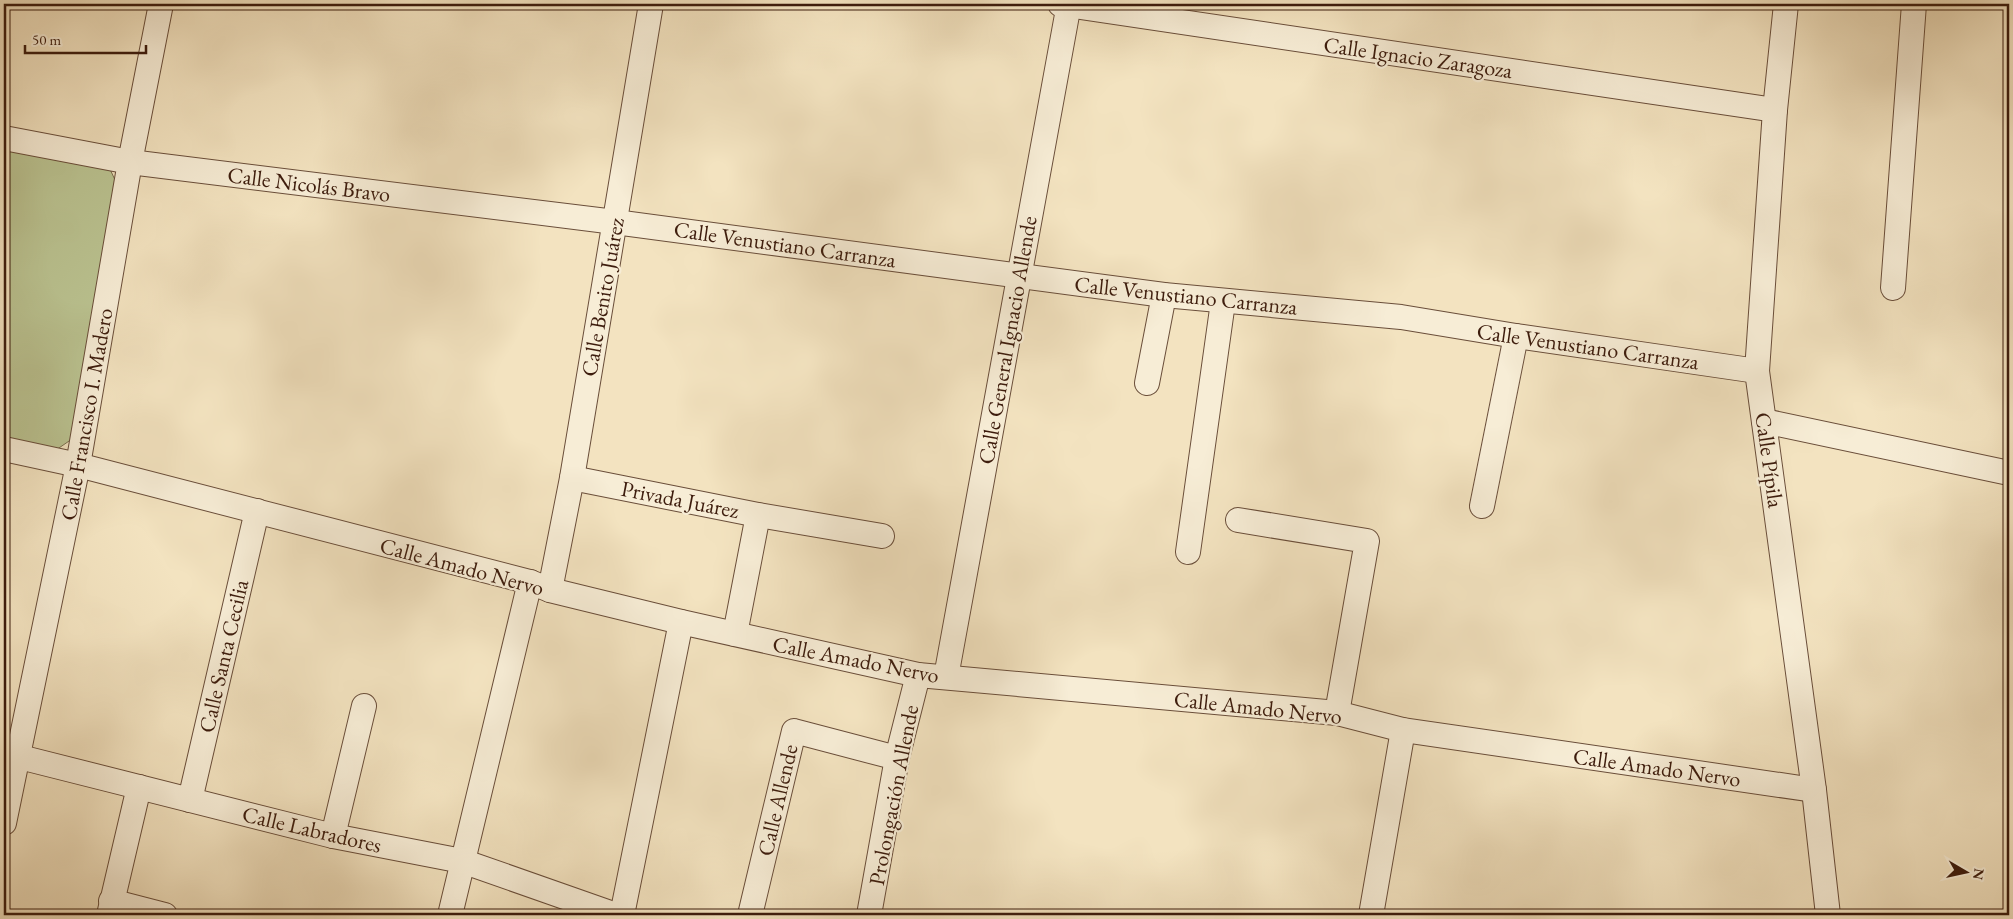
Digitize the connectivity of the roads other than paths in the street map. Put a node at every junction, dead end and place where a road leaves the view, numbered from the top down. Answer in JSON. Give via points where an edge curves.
{"nodes":[{"id":1,"x":161,"y":4,"type":"edge"},
{"id":2,"x":651,"y":4,"type":"edge"},
{"id":3,"x":1066,"y":4,"type":"edge"},
{"id":4,"x":1786,"y":4,"type":"edge"},
{"id":5,"x":1914,"y":4,"type":"edge"},
{"id":6,"x":1775,"y":110,"type":"junction"},
{"id":7,"x":4,"y":138,"type":"edge"},
{"id":8,"x":130,"y":162,"type":"junction"},
{"id":9,"x":615,"y":222,"type":"junction"},
{"id":10,"x":1019,"y":276,"type":"junction"},
{"id":11,"x":1893,"y":288,"type":"dead end"},
{"id":12,"x":1164,"y":295,"type":"junction"},
{"id":13,"x":1223,"y":302,"type":"junction"},
{"id":14,"x":1516,"y":336,"type":"junction"},
{"id":15,"x":1757,"y":371,"type":"junction"},
{"id":16,"x":1147,"y":383,"type":"dead end"},
{"id":17,"x":1764,"y":421,"type":"junction"},
{"id":18,"x":4,"y":449,"type":"edge"},
{"id":19,"x":78,"y":465,"type":"junction"},
{"id":20,"x":2009,"y":473,"type":"edge"},
{"id":21,"x":572,"y":478,"type":"junction"},
{"id":22,"x":1482,"y":506,"type":"dead end"},
{"id":23,"x":257,"y":511,"type":"junction"},
{"id":24,"x":758,"y":514,"type":"junction"},
{"id":25,"x":1238,"y":520,"type":"dead end"},
{"id":26,"x":882,"y":536,"type":"dead end"},
{"id":27,"x":1188,"y":552,"type":"dead end"},
{"id":28,"x":540,"y":586,"type":"junction"},
{"id":29,"x":681,"y":622,"type":"junction"},
{"id":30,"x":735,"y":634,"type":"junction"},
{"id":31,"x":918,"y":675,"type":"junction"},
{"id":32,"x":946,"y":677,"type":"junction"},
{"id":33,"x":364,"y":706,"type":"dead end"},
{"id":34,"x":1337,"y":712,"type":"junction"},
{"id":35,"x":1403,"y":730,"type":"junction"},
{"id":36,"x":11,"y":755,"type":"edge"},
{"id":37,"x":897,"y":758,"type":"junction"},
{"id":38,"x":139,"y":787,"type":"junction"},
{"id":39,"x":1814,"y":790,"type":"junction"},
{"id":40,"x":190,"y":800,"type":"junction"},
{"id":41,"x":4,"y":823,"type":"edge"},
{"id":42,"x":333,"y":836,"type":"junction"},
{"id":43,"x":462,"y":861,"type":"junction"},
{"id":44,"x":110,"y":908,"type":"edge"},
{"id":45,"x":165,"y":915,"type":"edge"},
{"id":46,"x":450,"y":915,"type":"edge"},
{"id":47,"x":616,"y":915,"type":"edge"},
{"id":48,"x":622,"y":915,"type":"edge"},
{"id":49,"x":750,"y":915,"type":"edge"},
{"id":50,"x":870,"y":915,"type":"edge"},
{"id":51,"x":1371,"y":915,"type":"edge"},
{"id":52,"x":1828,"y":915,"type":"edge"}],
"edges":[{"from":1,"to":8,"type":"street","name":"Calle Francisco I. Madero"},
{"from":2,"to":9,"type":"street","name":"Calle Benito Juárez"},
{"from":3,"to":6,"type":"street","name":"Calle Ignacio Zaragoza"},
{"from":3,"to":10,"type":"street","name":"Calle General Ignacio Allende"},
{"from":4,"to":6,"type":"street","name":"Calle Pípila"},
{"from":5,"to":11,"type":"street"},
{"from":6,"to":15,"type":"street","name":"Calle Pípila"},
{"from":7,"to":8,"type":"street","name":"Calle Nicolás Bravo"},
{"from":8,"to":9,"type":"street","name":"Calle Nicolás Bravo"},
{"from":8,"to":19,"type":"street","name":"Calle Francisco I. Madero"},
{"from":9,"to":10,"type":"street","name":"Calle Venustiano Carranza"},
{"from":9,"to":21,"type":"street","name":"Calle Benito Juárez"},
{"from":10,"to":12,"type":"street","name":"Calle Venustiano Carranza"},
{"from":10,"to":32,"type":"street","name":"Calle General Ignacio Allende"},
{"from":12,"to":13,"type":"street","name":"Calle Venustiano Carranza"},
{"from":12,"to":16,"type":"street"},
{"from":13,"to":14,"type":"street","name":"Calle Venustiano Carranza","via":[[1400,317]]},
{"from":13,"to":27,"type":"street"},
{"from":14,"to":15,"type":"street","name":"Calle Venustiano Carranza"},
{"from":14,"to":22,"type":"street"},
{"from":15,"to":17,"type":"street","name":"Calle Pípila"},
{"from":17,"to":20,"type":"street"},
{"from":17,"to":39,"type":"street","name":"Calle Pípila"},
{"from":18,"to":19,"type":"street","name":"Calle Amado Nervo"},
{"from":19,"to":23,"type":"street","name":"Calle Amado Nervo"},
{"from":19,"to":36,"type":"street","name":"Calle Francisco I. Madero"},
{"from":21,"to":24,"type":"street","name":"Privada Juárez"},
{"from":21,"to":28,"type":"street","name":"Calle Benito Juárez"},
{"from":23,"to":28,"type":"street","name":"Calle Amado Nervo"},
{"from":23,"to":40,"type":"street","name":"Calle Santa Cecilia"},
{"from":24,"to":26,"type":"street"},
{"from":24,"to":30,"type":"street","name":"Privada Juárez"},
{"from":25,"to":34,"type":"street","via":[[1367,541]]},
{"from":28,"to":29,"type":"street","name":"Calle Amado Nervo"},
{"from":28,"to":43,"type":"street","name":"Calle Benito Juárez"},
{"from":29,"to":30,"type":"street","name":"Calle Amado Nervo"},
{"from":29,"to":48,"type":"street"},
{"from":30,"to":31,"type":"street","name":"Calle Amado Nervo"},
{"from":31,"to":32,"type":"street","name":"Calle Amado Nervo"},
{"from":31,"to":37,"type":"street","name":"Prolongación Allende"},
{"from":32,"to":34,"type":"street","name":"Calle Amado Nervo"},
{"from":33,"to":42,"type":"street"},
{"from":34,"to":35,"type":"street","name":"Calle Amado Nervo"},
{"from":35,"to":39,"type":"street","name":"Calle Amado Nervo"},
{"from":35,"to":51,"type":"street"},
{"from":36,"to":38,"type":"street","name":"Calle Labradores"},
{"from":36,"to":41,"type":"street","name":"Calle Francisco I. Madero"},
{"from":37,"to":49,"type":"street","name":"Calle Allende","via":[[794,731]]},
{"from":37,"to":50,"type":"street","name":"Prolongación Allende"},
{"from":38,"to":40,"type":"street","name":"Calle Labradores"},
{"from":38,"to":44,"type":"street"},
{"from":39,"to":52,"type":"street","name":"Calle Pípila"},
{"from":40,"to":42,"type":"street","name":"Calle Labradores"},
{"from":42,"to":43,"type":"street","name":"Calle Labradores"},
{"from":43,"to":46,"type":"street","name":"Calle Benito Juárez"},
{"from":43,"to":47,"type":"street","name":"Calle Labradores"},
{"from":44,"to":45,"type":"street"}]}
